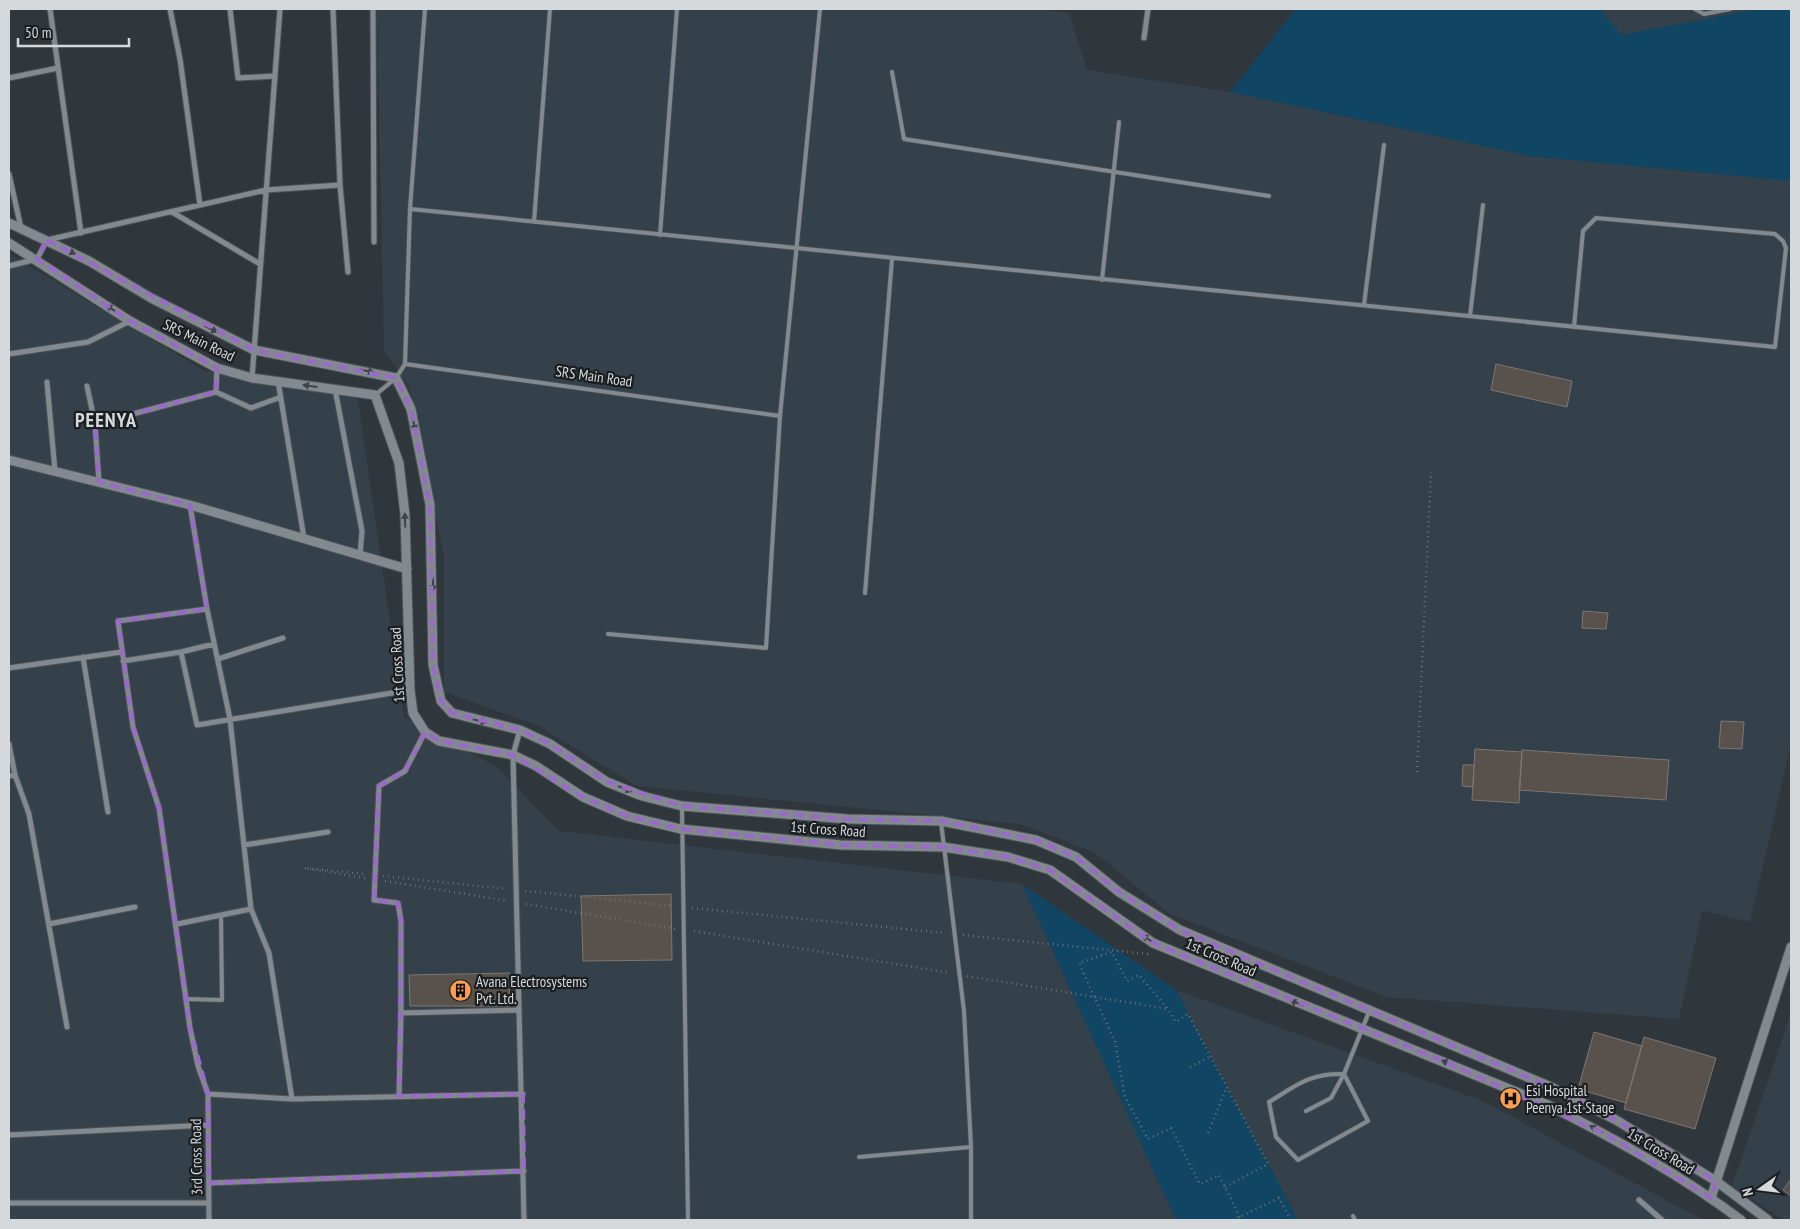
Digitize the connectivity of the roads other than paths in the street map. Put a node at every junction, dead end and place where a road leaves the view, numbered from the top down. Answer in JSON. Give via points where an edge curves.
{"nodes":[{"id":1,"x":50,"y":9,"type":"edge"},
{"id":2,"x":170,"y":9,"type":"edge"},
{"id":3,"x":230,"y":9,"type":"edge"},
{"id":4,"x":280,"y":9,"type":"edge"},
{"id":5,"x":333,"y":9,"type":"edge"},
{"id":6,"x":373,"y":9,"type":"edge"},
{"id":7,"x":425,"y":9,"type":"edge"},
{"id":8,"x":550,"y":9,"type":"edge"},
{"id":9,"x":677,"y":9,"type":"edge"},
{"id":10,"x":820,"y":9,"type":"edge"},
{"id":11,"x":1148,"y":9,"type":"edge"},
{"id":12,"x":1694,"y":9,"type":"edge"},
{"id":13,"x":1730,"y":9,"type":"edge"},
{"id":14,"x":1144,"y":38,"type":"dead end"},
{"id":15,"x":58,"y":68,"type":"junction"},
{"id":16,"x":892,"y":72,"type":"dead end"},
{"id":17,"x":275,"y":76,"type":"junction"},
{"id":18,"x":9,"y":78,"type":"edge"},
{"id":19,"x":1119,"y":122,"type":"dead end"},
{"id":20,"x":1384,"y":144,"type":"dead end"},
{"id":21,"x":1113,"y":172,"type":"junction"},
{"id":22,"x":9,"y":174,"type":"edge"},
{"id":23,"x":340,"y":185,"type":"junction"},
{"id":24,"x":266,"y":190,"type":"junction"},
{"id":25,"x":1268,"y":196,"type":"dead end"},
{"id":26,"x":200,"y":205,"type":"junction"},
{"id":27,"x":1483,"y":205,"type":"dead end"},
{"id":28,"x":410,"y":209,"type":"junction"},
{"id":29,"x":172,"y":212,"type":"junction"},
{"id":30,"x":534,"y":222,"type":"junction"},
{"id":31,"x":9,"y":223,"type":"edge"},
{"id":32,"x":22,"y":231,"type":"junction"},
{"id":33,"x":81,"y":234,"type":"junction"},
{"id":34,"x":660,"y":236,"type":"junction"},
{"id":35,"x":47,"y":240,"type":"junction"},
{"id":36,"x":374,"y":242,"type":"dead end"},
{"id":37,"x":9,"y":243,"type":"edge"},
{"id":38,"x":796,"y":250,"type":"junction"},
{"id":39,"x":37,"y":259,"type":"junction"},
{"id":40,"x":892,"y":259,"type":"junction"},
{"id":41,"x":260,"y":264,"type":"junction"},
{"id":42,"x":9,"y":266,"type":"edge"},
{"id":43,"x":348,"y":272,"type":"dead end"},
{"id":44,"x":1102,"y":280,"type":"junction"},
{"id":45,"x":1364,"y":305,"type":"junction"},
{"id":46,"x":1470,"y":316,"type":"junction"},
{"id":47,"x":130,"y":321,"type":"junction"},
{"id":48,"x":1574,"y":327,"type":"junction"},
{"id":49,"x":254,"y":350,"type":"junction"},
{"id":50,"x":9,"y":354,"type":"edge"},
{"id":51,"x":405,"y":364,"type":"junction"},
{"id":52,"x":217,"y":368,"type":"junction"},
{"id":53,"x":252,"y":378,"type":"junction"},
{"id":54,"x":396,"y":378,"type":"junction"},
{"id":55,"x":278,"y":381,"type":"junction"},
{"id":56,"x":47,"y":382,"type":"dead end"},
{"id":57,"x":87,"y":386,"type":"dead end"},
{"id":58,"x":335,"y":389,"type":"junction"},
{"id":59,"x":216,"y":392,"type":"junction"},
{"id":60,"x":375,"y":395,"type":"junction"},
{"id":61,"x":281,"y":397,"type":"junction"},
{"id":62,"x":780,"y":416,"type":"junction"},
{"id":63,"x":95,"y":424,"type":"junction"},
{"id":64,"x":9,"y":460,"type":"edge"},
{"id":65,"x":54,"y":471,"type":"junction"},
{"id":66,"x":99,"y":482,"type":"junction"},
{"id":67,"x":190,"y":505,"type":"junction"},
{"id":68,"x":304,"y":538,"type":"junction"},
{"id":69,"x":360,"y":555,"type":"junction"},
{"id":70,"x":407,"y":568,"type":"junction"},
{"id":71,"x":865,"y":594,"type":"dead end"},
{"id":72,"x":207,"y":609,"type":"junction"},
{"id":73,"x":608,"y":634,"type":"dead end"},
{"id":74,"x":283,"y":638,"type":"dead end"},
{"id":75,"x":214,"y":644,"type":"junction"},
{"id":76,"x":122,"y":652,"type":"junction"},
{"id":77,"x":181,"y":652,"type":"junction"},
{"id":78,"x":83,"y":657,"type":"junction"},
{"id":79,"x":218,"y":659,"type":"junction"},
{"id":80,"x":123,"y":661,"type":"junction"},
{"id":81,"x":9,"y":668,"type":"edge"},
{"id":82,"x":410,"y":690,"type":"junction"},
{"id":83,"x":230,"y":719,"type":"junction"},
{"id":84,"x":520,"y":730,"type":"junction"},
{"id":85,"x":425,"y":732,"type":"junction"},
{"id":86,"x":9,"y":744,"type":"edge"},
{"id":87,"x":513,"y":755,"type":"junction"},
{"id":88,"x":12,"y":775,"type":"edge"},
{"id":89,"x":682,"y":806,"type":"junction"},
{"id":90,"x":108,"y":812,"type":"dead end"},
{"id":91,"x":941,"y":821,"type":"junction"},
{"id":92,"x":681,"y":830,"type":"junction"},
{"id":93,"x":328,"y":832,"type":"dead end"},
{"id":94,"x":244,"y":846,"type":"junction"},
{"id":95,"x":943,"y":847,"type":"junction"},
{"id":96,"x":135,"y":907,"type":"dead end"},
{"id":97,"x":251,"y":909,"type":"junction"},
{"id":98,"x":221,"y":915,"type":"junction"},
{"id":99,"x":49,"y":924,"type":"junction"},
{"id":100,"x":177,"y":924,"type":"junction"},
{"id":101,"x":1791,"y":947,"type":"edge"},
{"id":102,"x":186,"y":1000,"type":"junction"},
{"id":103,"x":519,"y":1010,"type":"junction"},
{"id":104,"x":1370,"y":1010,"type":"junction"},
{"id":105,"x":401,"y":1013,"type":"junction"},
{"id":106,"x":67,"y":1026,"type":"dead end"},
{"id":107,"x":1362,"y":1030,"type":"junction"},
{"id":108,"x":1344,"y":1074,"type":"junction"},
{"id":109,"x":208,"y":1094,"type":"junction"},
{"id":110,"x":523,"y":1094,"type":"junction"},
{"id":111,"x":399,"y":1096,"type":"junction"},
{"id":112,"x":292,"y":1099,"type":"junction"},
{"id":113,"x":1306,"y":1111,"type":"dead end"},
{"id":114,"x":208,"y":1125,"type":"junction"},
{"id":115,"x":9,"y":1135,"type":"edge"},
{"id":116,"x":971,"y":1147,"type":"junction"},
{"id":117,"x":859,"y":1157,"type":"dead end"},
{"id":118,"x":524,"y":1171,"type":"junction"},
{"id":119,"x":1716,"y":1181,"type":"junction"},
{"id":120,"x":209,"y":1183,"type":"junction"},
{"id":121,"x":1711,"y":1198,"type":"junction"},
{"id":122,"x":1639,"y":1200,"type":"dead end"},
{"id":123,"x":9,"y":1203,"type":"edge"},
{"id":124,"x":209,"y":1203,"type":"junction"},
{"id":125,"x":209,"y":1220,"type":"edge"},
{"id":126,"x":524,"y":1220,"type":"edge"},
{"id":127,"x":688,"y":1220,"type":"edge"},
{"id":128,"x":971,"y":1220,"type":"edge"},
{"id":129,"x":1662,"y":1220,"type":"edge"},
{"id":130,"x":1741,"y":1220,"type":"edge"},
{"id":131,"x":1768,"y":1220,"type":"edge"}],
"edges":[{"from":1,"to":15,"type":"street"},
{"from":2,"to":26,"type":"street"},
{"from":3,"to":17,"type":"street","via":[[238,78]]},
{"from":4,"to":17,"type":"street"},
{"from":5,"to":23,"type":"street"},
{"from":6,"to":36,"type":"street"},
{"from":7,"to":28,"type":"lane"},
{"from":8,"to":30,"type":"lane"},
{"from":9,"to":34,"type":"lane"},
{"from":10,"to":38,"type":"lane"},
{"from":11,"to":14,"type":"street"},
{"from":12,"to":13,"type":"lane","via":[[1704,14]]},
{"from":15,"to":18,"type":"street"},
{"from":15,"to":33,"type":"street"},
{"from":16,"to":21,"type":"lane","via":[[904,139]]},
{"from":17,"to":24,"type":"street"},
{"from":19,"to":21,"type":"lane"},
{"from":20,"to":45,"type":"lane"},
{"from":21,"to":25,"type":"lane"},
{"from":21,"to":44,"type":"lane"},
{"from":22,"to":32,"type":"street"},
{"from":23,"to":24,"type":"street"},
{"from":23,"to":43,"type":"street"},
{"from":24,"to":26,"type":"street"},
{"from":24,"to":41,"type":"street"},
{"from":26,"to":29,"type":"street"},
{"from":27,"to":46,"type":"lane"},
{"from":28,"to":30,"type":"lane"},
{"from":28,"to":51,"type":"lane"},
{"from":29,"to":33,"type":"street"},
{"from":29,"to":41,"type":"street"},
{"from":30,"to":34,"type":"lane"},
{"from":31,"to":32,"type":"street"},
{"from":32,"to":35,"type":"street"},
{"from":33,"to":35,"type":"street"},
{"from":34,"to":38,"type":"lane"},
{"from":35,"to":39,"type":"street"},
{"from":35,"to":49,"type":"street","one_way":true},
{"from":37,"to":39,"type":"street","name":"SRS Main Road"},
{"from":38,"to":40,"type":"lane"},
{"from":38,"to":62,"type":"lane"},
{"from":39,"to":42,"type":"street"},
{"from":47,"to":39,"type":"street","name":"SRS Main Road","one_way":true},
{"from":40,"to":44,"type":"lane"},
{"from":40,"to":71,"type":"lane"},
{"from":41,"to":49,"type":"street"},
{"from":44,"to":45,"type":"lane"},
{"from":45,"to":46,"type":"lane"},
{"from":46,"to":48,"type":"lane"},
{"from":47,"to":50,"type":"street","via":[[88,342]]},
{"from":47,"to":52,"type":"street","name":"SRS Main Road"},
{"from":48,"to":48,"type":"lane","via":[[1775,347],[1786,248],[1775,234],[1596,218],[1583,231]]},
{"from":49,"to":53,"type":"street"},
{"from":49,"to":54,"type":"street","one_way":true},
{"from":51,"to":54,"type":"lane"},
{"from":51,"to":62,"type":"lane","name":"SRS Main Road"},
{"from":52,"to":53,"type":"street","name":"SRS Main Road"},
{"from":52,"to":59,"type":"street"},
{"from":53,"to":55,"type":"street","name":"SRS Main Road"},
{"from":54,"to":60,"type":"lane"},
{"from":54,"to":84,"type":"street","one_way":true,"via":[[411,409],[430,505],[433,665],[441,701],[452,713]]},
{"from":58,"to":55,"type":"street","name":"SRS Main Road","one_way":true},
{"from":55,"to":61,"type":"street"},
{"from":56,"to":65,"type":"street"},
{"from":57,"to":63,"type":"street"},
{"from":58,"to":60,"type":"street","name":"SRS Main Road"},
{"from":58,"to":69,"type":"street","via":[[362,531]]},
{"from":59,"to":61,"type":"street","via":[[251,408]]},
{"from":59,"to":63,"type":"street"},
{"from":70,"to":60,"type":"street","name":"1st Cross Road","one_way":true,"via":[[399,463]]},
{"from":61,"to":68,"type":"street"},
{"from":62,"to":73,"type":"lane","via":[[766,648]]},
{"from":63,"to":66,"type":"street"},
{"from":64,"to":65,"type":"street"},
{"from":65,"to":66,"type":"street"},
{"from":66,"to":67,"type":"street"},
{"from":67,"to":68,"type":"street"},
{"from":67,"to":72,"type":"street"},
{"from":68,"to":69,"type":"street"},
{"from":69,"to":70,"type":"street"},
{"from":70,"to":82,"type":"street","name":"1st Cross Road"},
{"from":72,"to":75,"type":"street"},
{"from":72,"to":76,"type":"street","name":"3rd Cross Road","via":[[118,622]]},
{"from":74,"to":79,"type":"street"},
{"from":75,"to":77,"type":"street"},
{"from":75,"to":79,"type":"street"},
{"from":76,"to":78,"type":"street"},
{"from":76,"to":80,"type":"street","name":"3rd Cross Road"},
{"from":77,"to":80,"type":"street"},
{"from":77,"to":83,"type":"street","via":[[197,726]]},
{"from":78,"to":81,"type":"street"},
{"from":78,"to":90,"type":"street"},
{"from":79,"to":83,"type":"street"},
{"from":80,"to":100,"type":"street","name":"3rd Cross Road","via":[[133,727],[160,808]]},
{"from":82,"to":83,"type":"street"},
{"from":82,"to":85,"type":"street","name":"1st Cross Road","via":[[413,713]]},
{"from":83,"to":94,"type":"street"},
{"from":84,"to":87,"type":"street"},
{"from":84,"to":89,"type":"street","one_way":true,"via":[[550,744],[607,782],[642,796]]},
{"from":85,"to":87,"type":"street","name":"1st Cross Road","via":[[439,741]]},
{"from":85,"to":105,"type":"street","via":[[405,771],[379,786],[374,900],[398,903],[401,921]]},
{"from":86,"to":88,"type":"street"},
{"from":87,"to":92,"type":"street","name":"1st Cross Road","via":[[583,797],[626,816]]},
{"from":87,"to":103,"type":"street"},
{"from":88,"to":99,"type":"street","via":[[29,814]]},
{"from":89,"to":91,"type":"street","via":[[848,819]]},
{"from":89,"to":92,"type":"lane"},
{"from":91,"to":95,"type":"lane"},
{"from":91,"to":104,"type":"street","via":[[1036,840],[1068,854],[1119,892],[1180,930]]},
{"from":92,"to":95,"type":"street","name":"1st Cross Road","via":[[841,845]]},
{"from":92,"to":127,"type":"lane"},
{"from":93,"to":94,"type":"street"},
{"from":94,"to":97,"type":"street"},
{"from":107,"to":95,"type":"street","name":"1st Cross Road","one_way":true,"via":[[1153,943],[1050,870],[1008,857]]},
{"from":95,"to":116,"type":"lane","via":[[964,1011]]},
{"from":96,"to":99,"type":"street"},
{"from":97,"to":98,"type":"street"},
{"from":97,"to":112,"type":"street","via":[[269,953]]},
{"from":98,"to":100,"type":"street"},
{"from":98,"to":102,"type":"lane","via":[[222,1000]]},
{"from":99,"to":106,"type":"street"},
{"from":100,"to":102,"type":"street","name":"3rd Cross Road"},
{"from":101,"to":119,"type":"street"},
{"from":102,"to":109,"type":"street","name":"3rd Cross Road","via":[[198,1066]]},
{"from":103,"to":105,"type":"street"},
{"from":103,"to":110,"type":"street"},
{"from":104,"to":107,"type":"lane"},
{"from":104,"to":119,"type":"street","via":[[1551,1088],[1616,1120]]},
{"from":105,"to":111,"type":"street"},
{"from":107,"to":108,"type":"lane"},
{"from":121,"to":107,"type":"street","name":"1st Cross Road","one_way":true,"via":[[1607,1135],[1548,1105]]},
{"from":108,"to":108,"type":"lane","via":[[1368,1121],[1298,1160],[1276,1137],[1269,1102],[1306,1079]]},
{"from":108,"to":113,"type":"lane","via":[[1332,1098]]},
{"from":109,"to":112,"type":"street"},
{"from":109,"to":114,"type":"street","name":"3rd Cross Road"},
{"from":110,"to":111,"type":"street"},
{"from":110,"to":118,"type":"street"},
{"from":111,"to":112,"type":"street"},
{"from":114,"to":115,"type":"street"},
{"from":114,"to":120,"type":"street","name":"3rd Cross Road"},
{"from":116,"to":117,"type":"lane"},
{"from":116,"to":128,"type":"lane"},
{"from":118,"to":120,"type":"street"},
{"from":118,"to":126,"type":"street"},
{"from":119,"to":121,"type":"street"},
{"from":119,"to":131,"type":"street"},
{"from":120,"to":124,"type":"street","name":"3rd Cross Road"},
{"from":121,"to":130,"type":"street","name":"1st Cross Road"},
{"from":122,"to":129,"type":"street"},
{"from":123,"to":124,"type":"street"},
{"from":124,"to":125,"type":"street","name":"3rd Cross Road"}]}
